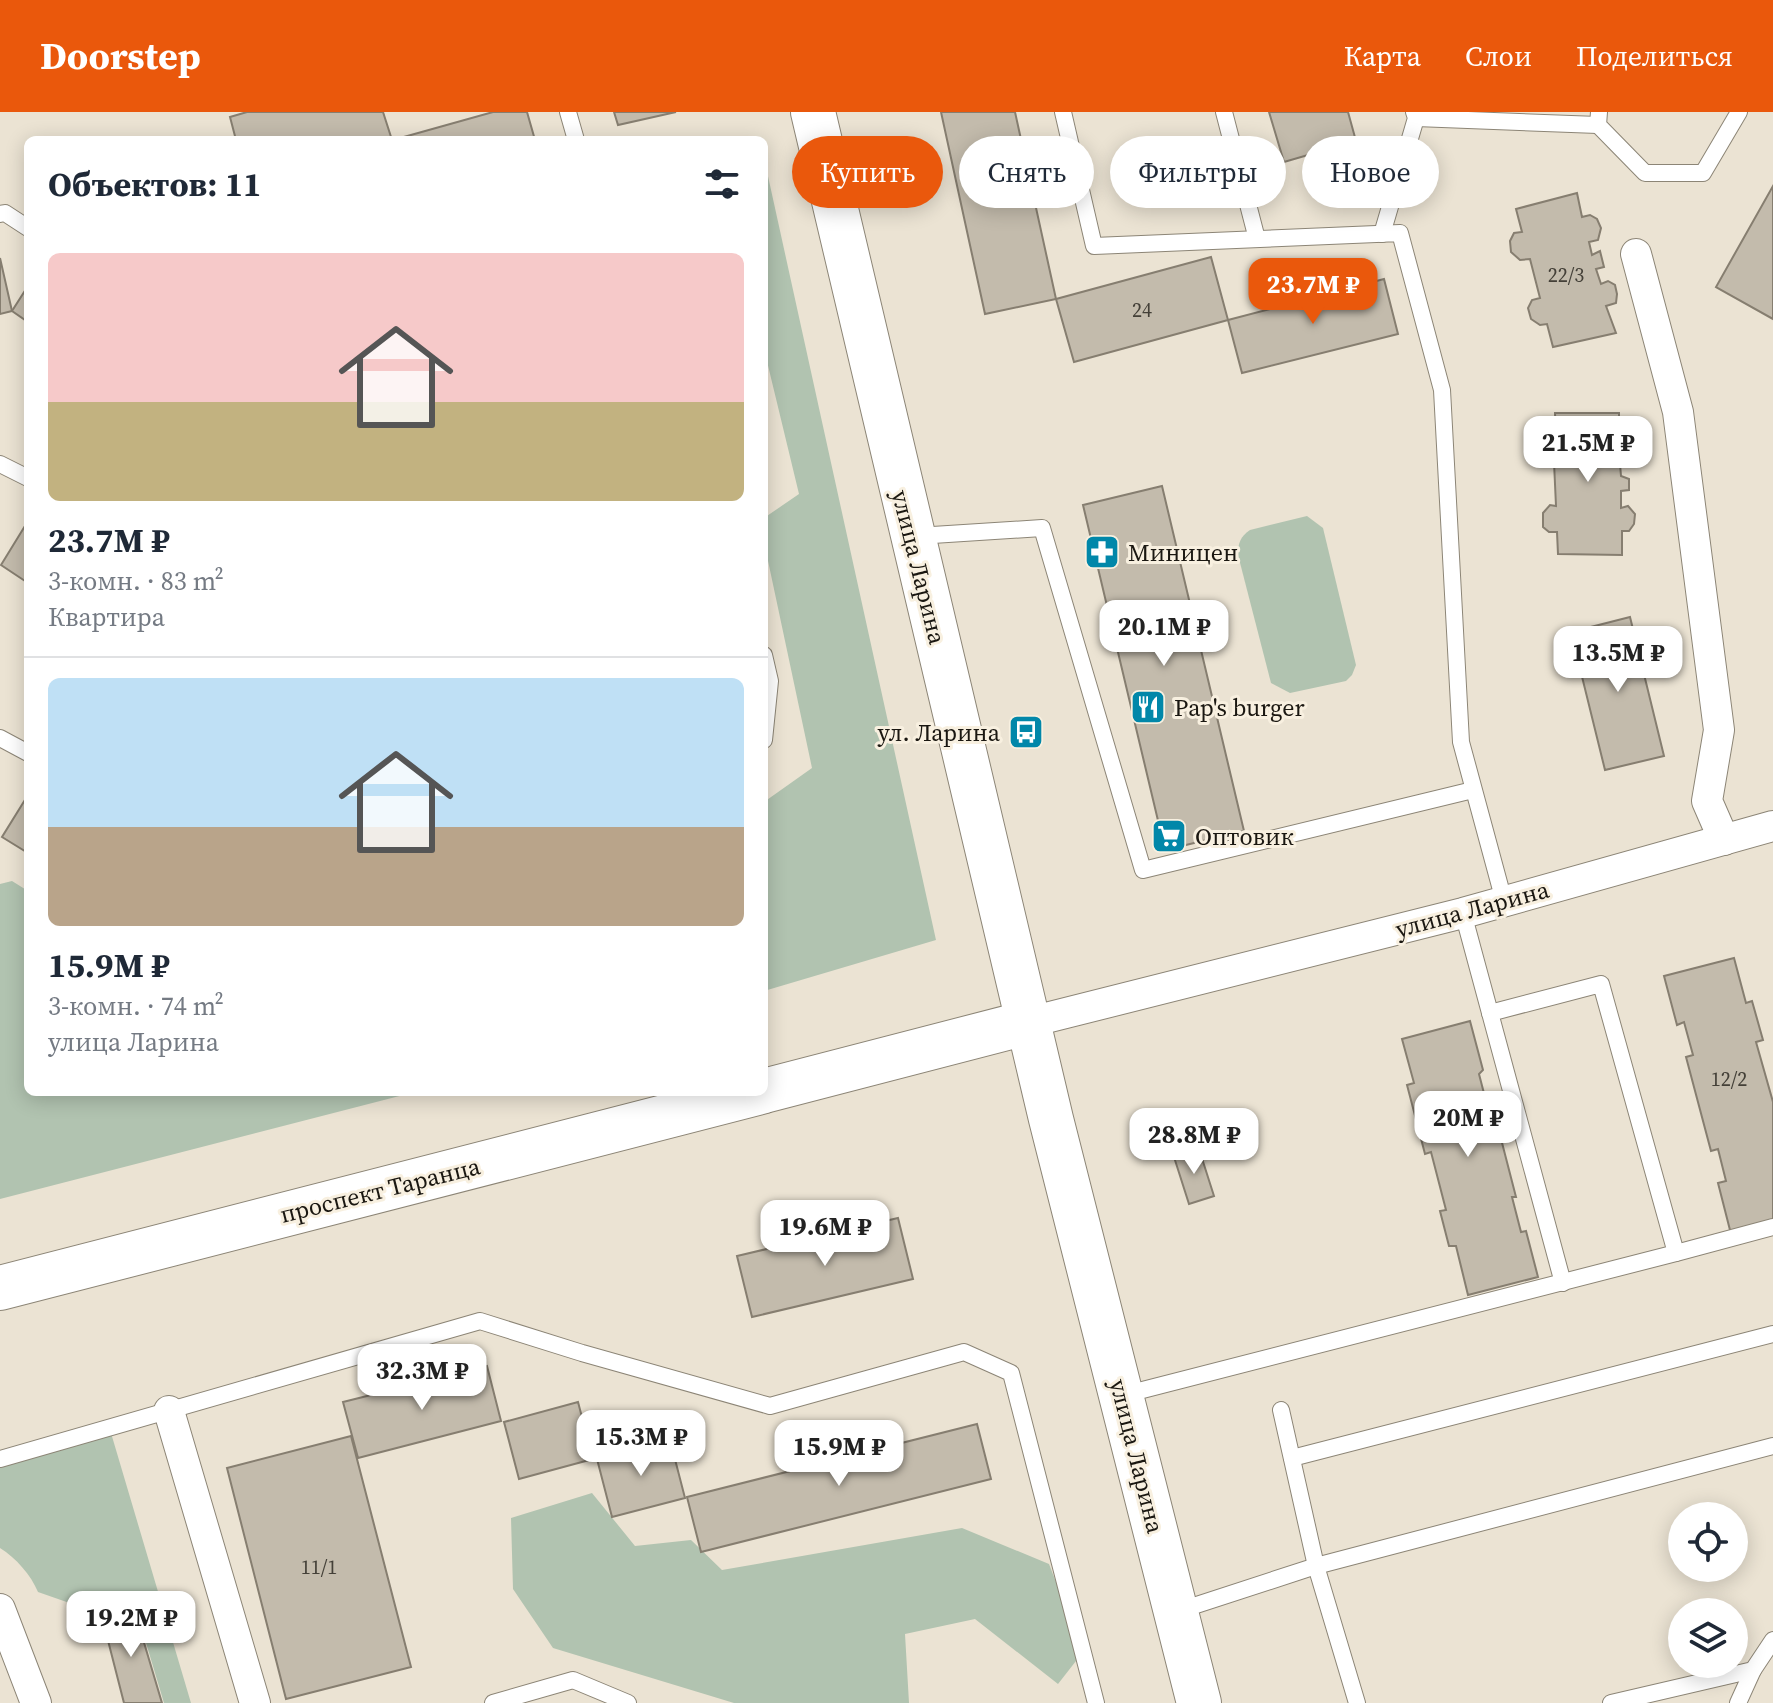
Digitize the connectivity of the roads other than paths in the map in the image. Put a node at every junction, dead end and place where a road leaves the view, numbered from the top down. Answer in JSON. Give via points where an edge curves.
{"nodes":[{"id":1,"x":568,"y":112,"type":"edge"},
{"id":2,"x":813,"y":112,"type":"edge"},
{"id":3,"x":1063,"y":112,"type":"edge"},
{"id":4,"x":1224,"y":112,"type":"edge"},
{"id":5,"x":1739,"y":112,"type":"edge"},
{"id":6,"x":1415,"y":115,"type":"edge"},
{"id":7,"x":1599,"y":118,"type":"edge"},
{"id":8,"x":575,"y":136,"type":"edge"},
{"id":9,"x":0,"y":214,"type":"edge"},
{"id":10,"x":24,"y":225,"type":"edge"},
{"id":11,"x":1382,"y":234,"type":"junction"},
{"id":12,"x":1257,"y":239,"type":"junction"},
{"id":13,"x":1636,"y":254,"type":"dead end"},
{"id":14,"x":0,"y":464,"type":"edge"},
{"id":15,"x":24,"y":476,"type":"edge"},
{"id":16,"x":911,"y":536,"type":"junction"},
{"id":17,"x":768,"y":672,"type":"edge"},
{"id":18,"x":768,"y":701,"type":"edge"},
{"id":19,"x":0,"y":738,"type":"edge"},
{"id":20,"x":24,"y":751,"type":"edge"},
{"id":21,"x":1473,"y":790,"type":"junction"},
{"id":22,"x":1773,"y":826,"type":"edge"},
{"id":23,"x":1724,"y":840,"type":"junction"},
{"id":24,"x":1504,"y":901,"type":"junction"},
{"id":25,"x":1463,"y":913,"type":"junction"},
{"id":26,"x":1490,"y":1013,"type":"junction"},
{"id":27,"x":1030,"y":1022,"type":"junction"},
{"id":28,"x":768,"y":1090,"type":"edge"},
{"id":29,"x":743,"y":1096,"type":"edge"},
{"id":30,"x":1773,"y":1227,"type":"edge"},
{"id":31,"x":1676,"y":1253,"type":"junction"},
{"id":32,"x":1563,"y":1283,"type":"junction"},
{"id":33,"x":0,"y":1288,"type":"edge"},
{"id":34,"x":1773,"y":1334,"type":"edge"},
{"id":35,"x":1122,"y":1396,"type":"junction"},
{"id":36,"x":1281,"y":1410,"type":"dead end"},
{"id":37,"x":169,"y":1411,"type":"junction"},
{"id":38,"x":1773,"y":1446,"type":"edge"},
{"id":39,"x":1292,"y":1458,"type":"junction"},
{"id":40,"x":0,"y":1459,"type":"edge"},
{"id":41,"x":1316,"y":1566,"type":"junction"},
{"id":42,"x":0,"y":1609,"type":"edge"},
{"id":43,"x":1176,"y":1612,"type":"junction"},
{"id":44,"x":1773,"y":1640,"type":"edge"},
{"id":45,"x":10,"y":1664,"type":"edge"},
{"id":46,"x":1753,"y":1670,"type":"junction"},
{"id":47,"x":36,"y":1703,"type":"edge"},
{"id":48,"x":255,"y":1703,"type":"edge"},
{"id":49,"x":493,"y":1703,"type":"edge"},
{"id":50,"x":628,"y":1703,"type":"edge"},
{"id":51,"x":1096,"y":1703,"type":"edge"},
{"id":52,"x":1199,"y":1703,"type":"edge"},
{"id":53,"x":1357,"y":1703,"type":"edge"},
{"id":54,"x":1611,"y":1703,"type":"edge"},
{"id":55,"x":1738,"y":1703,"type":"edge"}],
"edges":[{"from":1,"to":8,"type":"lane"},
{"from":2,"to":16,"type":"main road","name":"улица Ларина"},
{"from":3,"to":12,"type":"lane","via":[[1094,246]]},
{"from":4,"to":12,"type":"lane"},
{"from":5,"to":7,"type":"lane","via":[[1703,173],[1645,173]]},
{"from":6,"to":7,"type":"lane"},
{"from":6,"to":11,"type":"lane"},
{"from":9,"to":10,"type":"lane"},
{"from":11,"to":12,"type":"lane"},
{"from":11,"to":21,"type":"lane","via":[[1400,233],[1442,390],[1461,742]]},
{"from":13,"to":23,"type":"street","via":[[1678,412],[1719,730],[1707,801]]},
{"from":14,"to":15,"type":"lane"},
{"from":16,"to":21,"type":"lane","via":[[1042,528],[1143,870]]},
{"from":16,"to":27,"type":"main road","name":"улица Ларина"},
{"from":17,"to":18,"type":"lane"},
{"from":19,"to":20,"type":"lane"},
{"from":21,"to":24,"type":"lane"},
{"from":22,"to":23,"type":"street","name":"улица Ларина"},
{"from":23,"to":24,"type":"street","name":"улица Ларина"},
{"from":24,"to":25,"type":"street","name":"улица Ларина"},
{"from":25,"to":26,"type":"lane"},
{"from":25,"to":27,"type":"street","name":"улица Ларина"},
{"from":26,"to":31,"type":"lane","via":[[1601,984]]},
{"from":26,"to":32,"type":"lane"},
{"from":27,"to":28,"type":"main road","name":"проспект Таранца"},
{"from":27,"to":35,"type":"main road","name":"улица Ларина"},
{"from":29,"to":33,"type":"main road","name":"проспект Таранца"},
{"from":30,"to":31,"type":"lane"},
{"from":31,"to":32,"type":"lane"},
{"from":32,"to":35,"type":"lane"},
{"from":34,"to":39,"type":"lane"},
{"from":35,"to":43,"type":"main road","name":"улица Ларина"},
{"from":36,"to":39,"type":"lane"},
{"from":37,"to":40,"type":"lane"},
{"from":37,"to":48,"type":"street"},
{"from":37,"to":51,"type":"lane","via":[[480,1321],[770,1406],[964,1352],[1011,1373]]},
{"from":38,"to":41,"type":"lane"},
{"from":39,"to":41,"type":"lane"},
{"from":41,"to":43,"type":"lane"},
{"from":41,"to":53,"type":"lane"},
{"from":42,"to":45,"type":"street"},
{"from":43,"to":52,"type":"main road","name":"улица Ларина"},
{"from":44,"to":46,"type":"lane"},
{"from":45,"to":47,"type":"street"},
{"from":46,"to":54,"type":"lane"},
{"from":46,"to":55,"type":"lane"},
{"from":49,"to":50,"type":"lane","via":[[573,1680]]}]}
